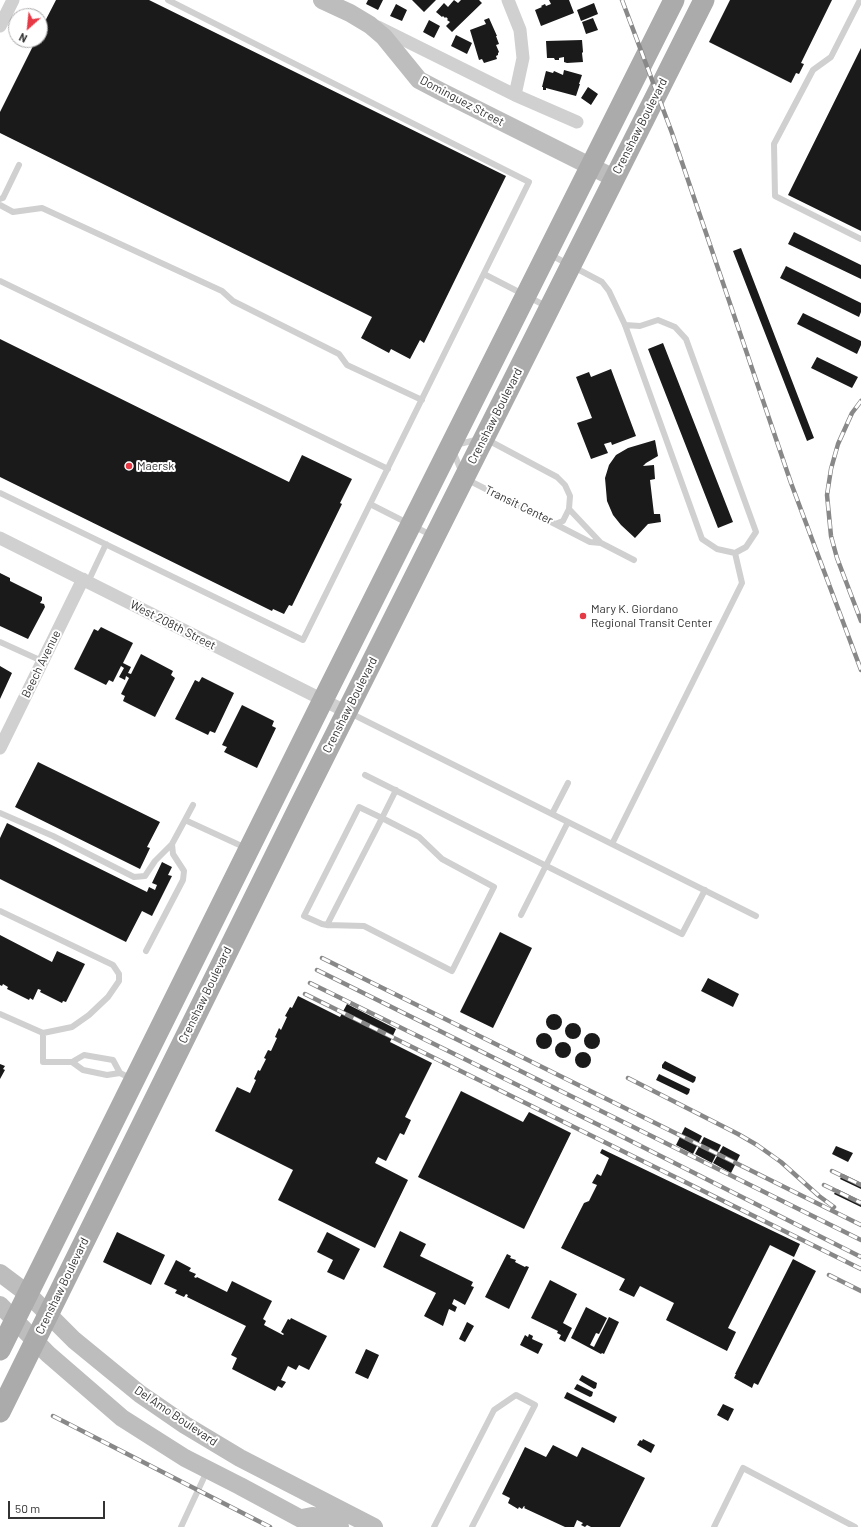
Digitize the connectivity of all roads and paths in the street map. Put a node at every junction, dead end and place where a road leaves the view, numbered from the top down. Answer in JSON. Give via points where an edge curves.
{"nodes":[{"id":1,"x":14,"y":0,"type":"edge"},
{"id":2,"x":168,"y":0,"type":"edge"},
{"id":3,"x":322,"y":0,"type":"edge"},
{"id":4,"x":508,"y":0,"type":"edge"},
{"id":5,"x":674,"y":0,"type":"edge"},
{"id":6,"x":704,"y":0,"type":"edge"},
{"id":7,"x":860,"y":0,"type":"edge"},
{"id":8,"x":350,"y":13,"type":"junction"},
{"id":9,"x":0,"y":26,"type":"edge"},
{"id":10,"x":515,"y":95,"type":"junction"},
{"id":11,"x":577,"y":122,"type":"dead end"},
{"id":12,"x":19,"y":165,"type":"dead end"},
{"id":13,"x":591,"y":167,"type":"junction"},
{"id":14,"x":614,"y":178,"type":"junction"},
{"id":15,"x":0,"y":200,"type":"edge"},
{"id":16,"x":0,"y":205,"type":"edge"},
{"id":17,"x":861,"y":238,"type":"edge"},
{"id":18,"x":548,"y":254,"type":"junction"},
{"id":19,"x":570,"y":266,"type":"junction"},
{"id":20,"x":484,"y":274,"type":"junction"},
{"id":21,"x":0,"y":281,"type":"edge"},
{"id":22,"x":526,"y":296,"type":"junction"},
{"id":23,"x":549,"y":308,"type":"junction"},
{"id":24,"x":625,"y":325,"type":"junction"},
{"id":25,"x":422,"y":400,"type":"junction"},
{"id":26,"x":484,"y":438,"type":"junction"},
{"id":27,"x":451,"y":446,"type":"junction"},
{"id":28,"x":388,"y":469,"type":"junction"},
{"id":29,"x":464,"y":478,"type":"junction"},
{"id":30,"x":0,"y":493,"type":"edge"},
{"id":31,"x":370,"y":504,"type":"junction"},
{"id":32,"x":569,"y":509,"type":"junction"},
{"id":33,"x":554,"y":524,"type":"junction"},
{"id":34,"x":412,"y":525,"type":"junction"},
{"id":35,"x":435,"y":536,"type":"junction"},
{"id":36,"x":0,"y":538,"type":"edge"},
{"id":37,"x":106,"y":544,"type":"junction"},
{"id":38,"x":601,"y":544,"type":"junction"},
{"id":39,"x":735,"y":553,"type":"junction"},
{"id":40,"x":634,"y":560,"type":"dead end"},
{"id":41,"x":86,"y":581,"type":"junction"},
{"id":42,"x":0,"y":642,"type":"edge"},
{"id":43,"x":42,"y":661,"type":"junction"},
{"id":44,"x":323,"y":700,"type":"junction"},
{"id":45,"x":346,"y":712,"type":"junction"},
{"id":46,"x":0,"y":748,"type":"edge"},
{"id":47,"x":365,"y":775,"type":"dead end"},
{"id":48,"x":568,"y":783,"type":"dead end"},
{"id":49,"x":396,"y":790,"type":"junction"},
{"id":50,"x":193,"y":805,"type":"dead end"},
{"id":51,"x":0,"y":813,"type":"edge"},
{"id":52,"x":552,"y":814,"type":"junction"},
{"id":53,"x":382,"y":818,"type":"junction"},
{"id":54,"x":185,"y":820,"type":"junction"},
{"id":55,"x":568,"y":822,"type":"junction"},
{"id":56,"x":172,"y":844,"type":"junction"},
{"id":57,"x":612,"y":844,"type":"junction"},
{"id":58,"x":249,"y":850,"type":"junction"},
{"id":59,"x":546,"y":866,"type":"junction"},
{"id":60,"x":705,"y":890,"type":"junction"},
{"id":61,"x":0,"y":911,"type":"edge"},
{"id":62,"x":521,"y":915,"type":"dead end"},
{"id":63,"x":756,"y":916,"type":"dead end"},
{"id":64,"x":327,"y":925,"type":"junction"},
{"id":65,"x":146,"y":951,"type":"dead end"},
{"id":66,"x":0,"y":1014,"type":"edge"},
{"id":67,"x":43,"y":1033,"type":"junction"},
{"id":68,"x":72,"y":1062,"type":"junction"},
{"id":69,"x":128,"y":1077,"type":"junction"},
{"id":70,"x":0,"y":1273,"type":"edge"},
{"id":71,"x":28,"y":1294,"type":"junction"},
{"id":72,"x":0,"y":1305,"type":"edge"},
{"id":73,"x":48,"y":1315,"type":"junction"},
{"id":74,"x":15,"y":1320,"type":"junction"},
{"id":75,"x":35,"y":1340,"type":"junction"},
{"id":76,"x":0,"y":1350,"type":"edge"},
{"id":77,"x":0,"y":1412,"type":"edge"},
{"id":78,"x":207,"y":1469,"type":"junction"},
{"id":79,"x":300,"y":1519,"type":"junction"},
{"id":80,"x":180,"y":1527,"type":"edge"},
{"id":81,"x":316,"y":1527,"type":"edge"},
{"id":82,"x":340,"y":1527,"type":"edge"},
{"id":83,"x":374,"y":1527,"type":"edge"},
{"id":84,"x":434,"y":1527,"type":"edge"},
{"id":85,"x":472,"y":1527,"type":"edge"},
{"id":86,"x":714,"y":1527,"type":"edge"},
{"id":87,"x":855,"y":1527,"type":"edge"}],
"edges":[{"from":1,"to":9,"type":"street"},
{"from":2,"to":20,"type":"lane","via":[[529,182]]},
{"from":3,"to":8,"type":"main road","name":"Dominguez Street"},
{"from":4,"to":10,"type":"street","via":[[520,30],[524,58]]},
{"from":5,"to":13,"type":"main road","name":"Crenshaw Boulevard"},
{"from":6,"to":14,"type":"main road","name":"Crenshaw Boulevard"},
{"from":7,"to":17,"type":"lane","via":[[831,58],[813,70],[774,144],[775,196]]},
{"from":8,"to":10,"type":"street","name":"Dominguez Street"},
{"from":8,"to":13,"type":"main road","name":"Dominguez Street","via":[[384,37],[419,80]]},
{"from":10,"to":11,"type":"street","name":"Dominguez Street"},
{"from":12,"to":15,"type":"lane","via":[[4,198]]},
{"from":13,"to":14,"type":"main road","name":"Dominguez Street"},
{"from":13,"to":18,"type":"main road","name":"Crenshaw Boulevard"},
{"from":14,"to":19,"type":"main road","name":"Crenshaw Boulevard"},
{"from":16,"to":25,"type":"lane","via":[[14,212],[42,208],[222,291],[233,301],[339,354],[347,365]]},
{"from":18,"to":19,"type":"lane"},
{"from":18,"to":22,"type":"main road","name":"Crenshaw Boulevard"},
{"from":19,"to":23,"type":"main road","name":"Crenshaw Boulevard"},
{"from":19,"to":24,"type":"lane","via":[[602,282]]},
{"from":20,"to":22,"type":"lane"},
{"from":20,"to":25,"type":"lane"},
{"from":21,"to":28,"type":"lane"},
{"from":22,"to":23,"type":"lane"},
{"from":22,"to":27,"type":"main road","name":"Crenshaw Boulevard"},
{"from":23,"to":26,"type":"main road","name":"Crenshaw Boulevard"},
{"from":24,"to":39,"type":"lane","via":[[702,538],[717,549]]},
{"from":24,"to":39,"type":"lane","via":[[640,326],[658,320],[675,327],[686,339],[756,532],[746,547]]},
{"from":25,"to":28,"type":"lane"},
{"from":26,"to":27,"type":"lane"},
{"from":26,"to":29,"type":"main road","name":"Crenshaw Boulevard"},
{"from":26,"to":32,"type":"lane","name":"Transit Center","via":[[558,477],[570,496]]},
{"from":27,"to":29,"type":"lane"},
{"from":27,"to":34,"type":"main road","name":"Crenshaw Boulevard"},
{"from":28,"to":31,"type":"lane"},
{"from":29,"to":33,"type":"lane","name":"Transit Center"},
{"from":29,"to":35,"type":"main road","name":"Crenshaw Boulevard"},
{"from":30,"to":37,"type":"lane"},
{"from":31,"to":34,"type":"lane"},
{"from":31,"to":37,"type":"lane","via":[[303,640]]},
{"from":32,"to":33,"type":"lane","name":"Transit Center","via":[[563,521]]},
{"from":32,"to":38,"type":"lane"},
{"from":33,"to":38,"type":"lane","via":[[590,542]]},
{"from":34,"to":35,"type":"lane"},
{"from":34,"to":44,"type":"main road","name":"Crenshaw Boulevard"},
{"from":35,"to":45,"type":"main road","name":"Crenshaw Boulevard"},
{"from":36,"to":41,"type":"street","name":"West 208th Street"},
{"from":37,"to":41,"type":"lane"},
{"from":38,"to":40,"type":"lane"},
{"from":39,"to":57,"type":"lane","via":[[742,583]]},
{"from":41,"to":43,"type":"street","name":"Beech Avenue"},
{"from":41,"to":44,"type":"street","name":"West 208th Street"},
{"from":42,"to":43,"type":"lane"},
{"from":43,"to":46,"type":"street","name":"Beech Avenue"},
{"from":44,"to":45,"type":"street","name":"West 208th Street"},
{"from":44,"to":58,"type":"main road","name":"Crenshaw Boulevard"},
{"from":45,"to":52,"type":"lane"},
{"from":45,"to":73,"type":"main road","name":"Crenshaw Boulevard"},
{"from":47,"to":49,"type":"lane"},
{"from":48,"to":52,"type":"lane"},
{"from":49,"to":53,"type":"lane"},
{"from":49,"to":59,"type":"lane"},
{"from":50,"to":54,"type":"lane"},
{"from":51,"to":56,"type":"lane","via":[[134,876],[145,876],[155,861]]},
{"from":52,"to":55,"type":"lane"},
{"from":53,"to":64,"type":"lane"},
{"from":53,"to":64,"type":"lane","via":[[359,806],[304,916]]},
{"from":53,"to":64,"type":"lane","via":[[419,837],[442,859],[494,886],[452,971],[364,926]]},
{"from":54,"to":56,"type":"lane"},
{"from":54,"to":58,"type":"lane"},
{"from":55,"to":57,"type":"lane"},
{"from":55,"to":59,"type":"lane"},
{"from":56,"to":65,"type":"lane","via":[[173,854],[184,871],[183,880]]},
{"from":57,"to":60,"type":"lane"},
{"from":58,"to":69,"type":"main road","name":"Crenshaw Boulevard"},
{"from":59,"to":60,"type":"lane","via":[[682,934]]},
{"from":59,"to":62,"type":"lane"},
{"from":60,"to":63,"type":"lane"},
{"from":61,"to":67,"type":"lane","via":[[113,965],[119,974],[119,981],[108,997],[89,1015],[72,1027]]},
{"from":66,"to":67,"type":"lane"},
{"from":67,"to":68,"type":"lane","via":[[43,1062]]},
{"from":68,"to":69,"type":"lane","via":[[83,1070]]},
{"from":68,"to":69,"type":"lane","via":[[84,1055],[113,1060]]},
{"from":69,"to":71,"type":"main road","name":"Crenshaw Boulevard"},
{"from":70,"to":71,"type":"main road","name":"Del Amo Boulevard"},
{"from":71,"to":73,"type":"main road","name":"Del Amo Boulevard"},
{"from":71,"to":74,"type":"main road","name":"Crenshaw Boulevard"},
{"from":72,"to":74,"type":"main road"},
{"from":73,"to":75,"type":"main road","name":"Crenshaw Boulevard"},
{"from":73,"to":83,"type":"main road","name":"Del Amo Boulevard","via":[[74,1340],[140,1394],[186,1424],[262,1470]]},
{"from":74,"to":75,"type":"main road"},
{"from":74,"to":76,"type":"main road","name":"Crenshaw Boulevard"},
{"from":75,"to":77,"type":"main road","name":"Crenshaw Boulevard"},
{"from":75,"to":78,"type":"main road","via":[[122,1418]]},
{"from":78,"to":79,"type":"main road"},
{"from":78,"to":80,"type":"lane"},
{"from":79,"to":81,"type":"main road"},
{"from":79,"to":82,"type":"main road","via":[[319,1517]]},
{"from":84,"to":85,"type":"lane","via":[[494,1410],[516,1395],[535,1405]]},
{"from":86,"to":87,"type":"lane","via":[[743,1468]]}]}
